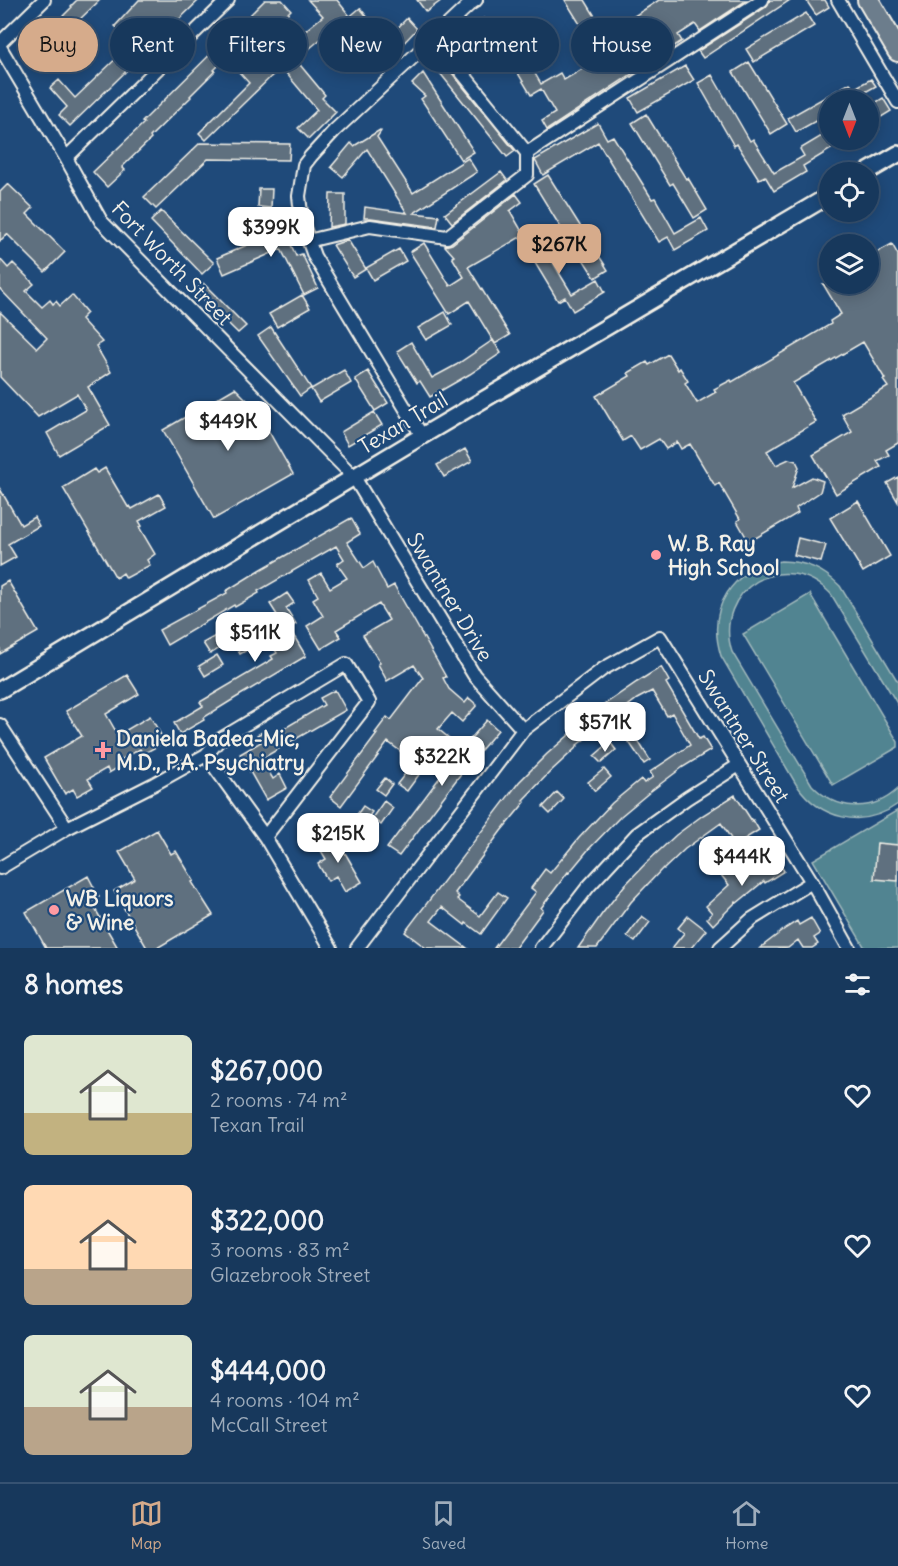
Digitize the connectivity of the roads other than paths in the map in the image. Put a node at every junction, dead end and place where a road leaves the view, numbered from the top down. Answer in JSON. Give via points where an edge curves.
{"nodes":[{"id":1,"x":44,"y":0,"type":"edge"},
{"id":2,"x":228,"y":0,"type":"edge"},
{"id":3,"x":476,"y":0,"type":"edge"},
{"id":4,"x":762,"y":0,"type":"edge"},
{"id":5,"x":838,"y":0,"type":"edge"},
{"id":6,"x":868,"y":0,"type":"edge"},
{"id":7,"x":456,"y":18,"type":"edge"},
{"id":8,"x":0,"y":45,"type":"edge"},
{"id":9,"x":898,"y":51,"type":"edge"},
{"id":10,"x":415,"y":56,"type":"edge"},
{"id":11,"x":461,"y":72,"type":"edge"},
{"id":12,"x":898,"y":102,"type":"edge"},
{"id":13,"x":527,"y":153,"type":"junction"},
{"id":14,"x":898,"y":154,"type":"edge"},
{"id":15,"x":66,"y":158,"type":"junction"},
{"id":16,"x":879,"y":165,"type":"edge"},
{"id":17,"x":819,"y":201,"type":"edge"},
{"id":18,"x":308,"y":241,"type":"junction"},
{"id":19,"x":422,"y":436,"type":"junction"},
{"id":20,"x":354,"y":477,"type":"junction"},
{"id":21,"x":0,"y":690,"type":"edge"},
{"id":22,"x":0,"y":725,"type":"edge"},
{"id":23,"x":523,"y":730,"type":"junction"},
{"id":24,"x":206,"y":756,"type":"junction"},
{"id":25,"x":739,"y":765,"type":"junction"},
{"id":26,"x":67,"y":828,"type":"junction"},
{"id":27,"x":265,"y":837,"type":"junction"},
{"id":28,"x":0,"y":868,"type":"edge"},
{"id":29,"x":812,"y":882,"type":"junction"},
{"id":30,"x":331,"y":948,"type":"edge"},
{"id":31,"x":357,"y":948,"type":"edge"},
{"id":32,"x":541,"y":948,"type":"edge"},
{"id":33,"x":720,"y":948,"type":"edge"},
{"id":34,"x":849,"y":948,"type":"edge"}],
"edges":[{"from":1,"to":8,"type":"street"},
{"from":2,"to":15,"type":"street"},
{"from":3,"to":7,"type":"street"},
{"from":4,"to":13,"type":"street"},
{"from":5,"to":12,"type":"street"},
{"from":6,"to":9,"type":"main road"},
{"from":8,"to":15,"type":"street","name":"Fort Worth Street"},
{"from":10,"to":18,"type":"street","via":[[334,131],[304,165],[299,196]]},
{"from":11,"to":13,"type":"street"},
{"from":13,"to":18,"type":"street","via":[[527,175],[447,237],[370,226]]},
{"from":14,"to":16,"type":"street"},
{"from":15,"to":20,"type":"street","name":"Fort Worth Street","via":[[101,221]]},
{"from":17,"to":19,"type":"street","name":"Texan Trail"},
{"from":18,"to":19,"type":"street"},
{"from":19,"to":20,"type":"street","name":"Texan Trail"},
{"from":20,"to":21,"type":"street","name":"Texan Trail"},
{"from":20,"to":23,"type":"street","name":"Swantner Drive","via":[[474,675]]},
{"from":22,"to":26,"type":"street"},
{"from":23,"to":25,"type":"street","name":"Swantner Street","via":[[603,669],[660,637]]},
{"from":23,"to":31,"type":"street"},
{"from":24,"to":26,"type":"street"},
{"from":24,"to":27,"type":"street"},
{"from":24,"to":27,"type":"street","via":[[219,740],[346,664],[369,702]]},
{"from":25,"to":29,"type":"street","name":"Swantner Street"},
{"from":25,"to":32,"type":"street","via":[[637,834],[588,887]]},
{"from":26,"to":28,"type":"street"},
{"from":27,"to":30,"type":"street"},
{"from":29,"to":33,"type":"street","via":[[752,919]]},
{"from":29,"to":34,"type":"street","name":"Swantner Street"}]}
